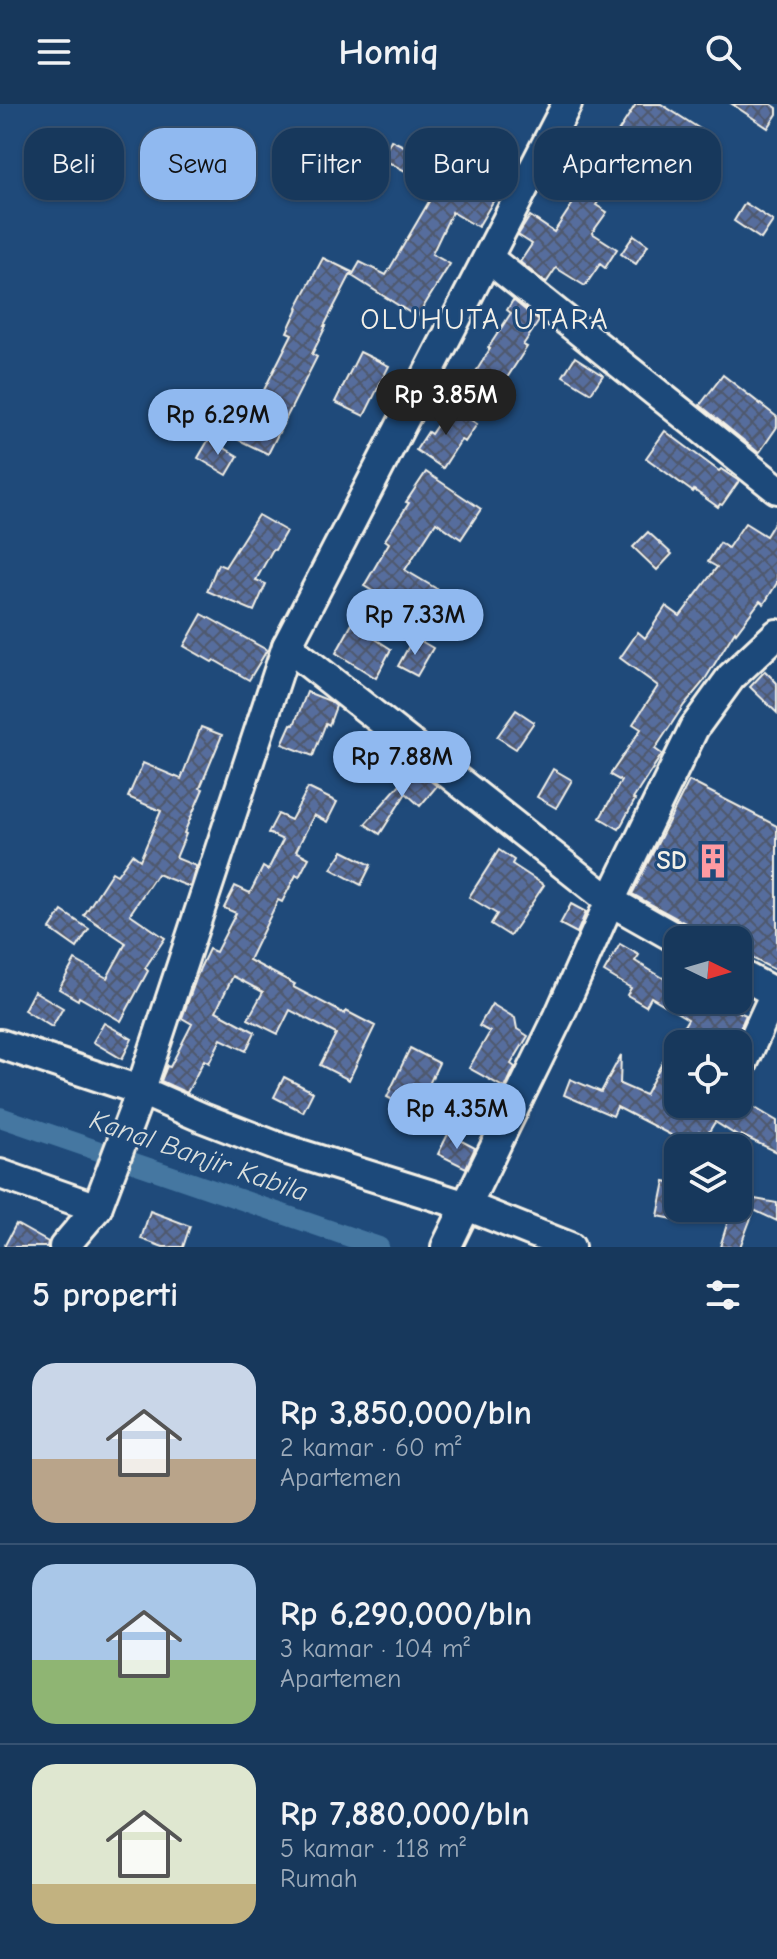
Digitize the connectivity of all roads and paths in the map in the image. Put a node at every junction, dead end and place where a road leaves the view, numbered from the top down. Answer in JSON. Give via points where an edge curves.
{"nodes":[{"id":1,"x":567,"y":104,"type":"edge"},
{"id":2,"x":488,"y":258,"type":"junction"},
{"id":3,"x":777,"y":489,"type":"edge"},
{"id":4,"x":777,"y":634,"type":"edge"},
{"id":5,"x":287,"y":646,"type":"junction"},
{"id":6,"x":610,"y":901,"type":"junction"},
{"id":7,"x":664,"y":932,"type":"edge"},
{"id":8,"x":752,"y":981,"type":"edge"},
{"id":9,"x":776,"y":994,"type":"edge"},
{"id":10,"x":0,"y":1044,"type":"edge"},
{"id":11,"x":752,"y":1044,"type":"edge"},
{"id":12,"x":137,"y":1099,"type":"junction"},
{"id":13,"x":0,"y":1174,"type":"edge"},
{"id":14,"x":100,"y":1199,"type":"junction"},
{"id":15,"x":464,"y":1211,"type":"junction"},
{"id":16,"x":64,"y":1247,"type":"edge"},
{"id":17,"x":446,"y":1247,"type":"edge"},
{"id":18,"x":570,"y":1247,"type":"edge"}],
"edges":[{"from":1,"to":2,"type":"street"},
{"from":2,"to":3,"type":"street"},
{"from":2,"to":5,"type":"street"},
{"from":4,"to":6,"type":"street","via":[[731,677],[694,728]]},
{"from":5,"to":6,"type":"street"},
{"from":5,"to":12,"type":"street"},
{"from":6,"to":7,"type":"street"},
{"from":6,"to":15,"type":"street"},
{"from":8,"to":9,"type":"street"},
{"from":9,"to":11,"type":"street"},
{"from":10,"to":12,"type":"street"},
{"from":12,"to":14,"type":"street"},
{"from":12,"to":15,"type":"street"},
{"from":13,"to":14,"type":"street"},
{"from":14,"to":16,"type":"street"},
{"from":15,"to":17,"type":"street"},
{"from":15,"to":18,"type":"street"}]}
